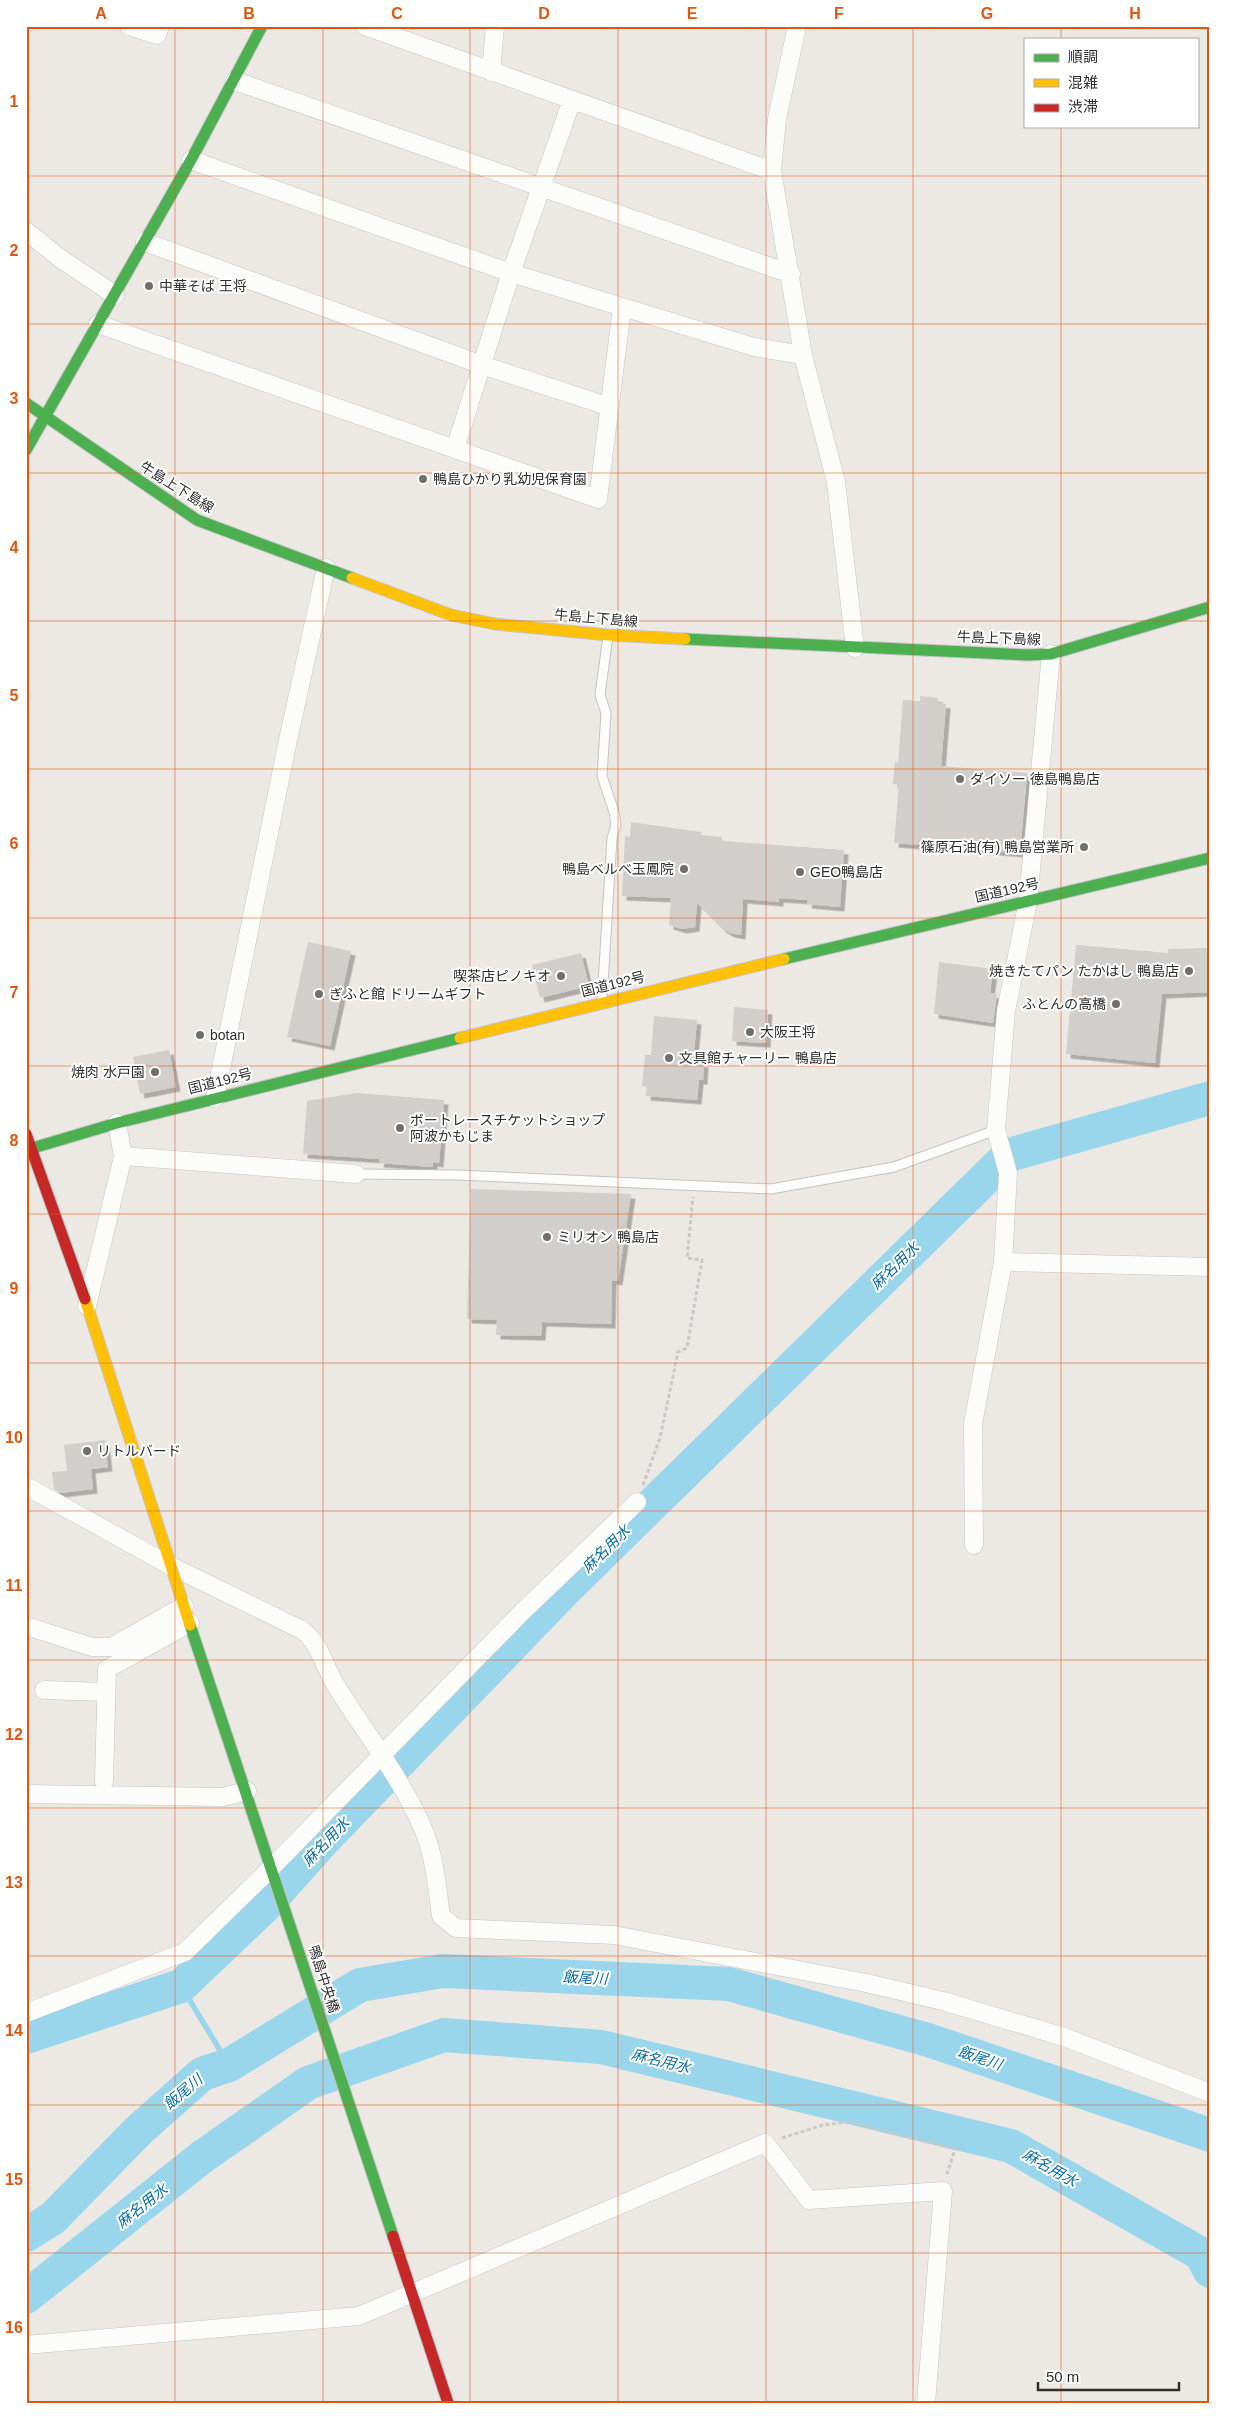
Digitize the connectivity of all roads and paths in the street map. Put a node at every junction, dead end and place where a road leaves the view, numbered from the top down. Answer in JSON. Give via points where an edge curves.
{"nodes":[{"id":1,"x":129,"y":26,"type":"edge"},
{"id":2,"x":160,"y":26,"type":"edge"},
{"id":3,"x":262,"y":26,"type":"edge"},
{"id":4,"x":365,"y":26,"type":"edge"},
{"id":5,"x":495,"y":26,"type":"edge"},
{"id":6,"x":797,"y":26,"type":"edge"},
{"id":7,"x":491,"y":72,"type":"junction"},
{"id":8,"x":235,"y":81,"type":"junction"},
{"id":9,"x":572,"y":100,"type":"junction"},
{"id":10,"x":191,"y":160,"type":"junction"},
{"id":11,"x":772,"y":171,"type":"junction"},
{"id":12,"x":542,"y":187,"type":"junction"},
{"id":13,"x":26,"y":231,"type":"edge"},
{"id":14,"x":144,"y":242,"type":"junction"},
{"id":15,"x":511,"y":273,"type":"junction"},
{"id":16,"x":791,"y":274,"type":"junction"},
{"id":17,"x":114,"y":295,"type":"junction"},
{"id":18,"x":622,"y":308,"type":"junction"},
{"id":19,"x":98,"y":324,"type":"junction"},
{"id":20,"x":803,"y":355,"type":"junction"},
{"id":21,"x":482,"y":365,"type":"junction"},
{"id":22,"x":26,"y":403,"type":"edge"},
{"id":23,"x":610,"y":407,"type":"junction"},
{"id":24,"x":45,"y":418,"type":"junction"},
{"id":25,"x":455,"y":449,"type":"junction"},
{"id":26,"x":26,"y":450,"type":"edge"},
{"id":27,"x":326,"y":568,"type":"junction"},
{"id":28,"x":1210,"y":607,"type":"edge"},
{"id":29,"x":608,"y":635,"type":"junction"},
{"id":30,"x":855,"y":648,"type":"junction"},
{"id":31,"x":1051,"y":654,"type":"junction"},
{"id":32,"x":1210,"y":858,"type":"edge"},
{"id":33,"x":1028,"y":901,"type":"junction"},
{"id":34,"x":602,"y":1002,"type":"junction"},
{"id":35,"x":215,"y":1098,"type":"junction"},
{"id":36,"x":117,"y":1124,"type":"junction"},
{"id":37,"x":996,"y":1130,"type":"junction"},
{"id":38,"x":26,"y":1134,"type":"edge"},
{"id":39,"x":29,"y":1149,"type":"edge"},
{"id":40,"x":123,"y":1156,"type":"junction"},
{"id":41,"x":356,"y":1174,"type":"joint"},
{"id":42,"x":694,"y":1185,"type":"junction"},
{"id":43,"x":1003,"y":1262,"type":"junction"},
{"id":44,"x":1210,"y":1267,"type":"edge"},
{"id":45,"x":87,"y":1306,"type":"junction"},
{"id":46,"x":26,"y":1486,"type":"edge"},
{"id":47,"x":637,"y":1502,"type":"joint"},
{"id":48,"x":974,"y":1545,"type":"dead end"},
{"id":49,"x":173,"y":1567,"type":"junction"},
{"id":50,"x":184,"y":1606,"type":"junction"},
{"id":51,"x":190,"y":1623,"type":"junction"},
{"id":52,"x":26,"y":1626,"type":"edge"},
{"id":53,"x":44,"y":1690,"type":"dead end"},
{"id":54,"x":106,"y":1692,"type":"junction"},
{"id":55,"x":384,"y":1758,"type":"junction"},
{"id":56,"x":104,"y":1780,"type":"dead end"},
{"id":57,"x":247,"y":1791,"type":"junction"},
{"id":58,"x":26,"y":1794,"type":"edge"},
{"id":59,"x":275,"y":1874,"type":"junction"},
{"id":60,"x":26,"y":2013,"type":"edge"},
{"id":61,"x":1210,"y":2093,"type":"edge"},
{"id":62,"x":765,"y":2143,"type":"junction"},
{"id":63,"x":942,"y":2190,"type":"junction"},
{"id":64,"x":412,"y":2293,"type":"junction"},
{"id":65,"x":26,"y":2345,"type":"edge"},
{"id":66,"x":448,"y":2403,"type":"edge"},
{"id":67,"x":926,"y":2403,"type":"edge"}],
"edges":[{"from":1,"to":2,"type":"street","via":[[157,35]]},
{"from":3,"to":8,"type":"main road"},
{"from":4,"to":7,"type":"street"},
{"from":5,"to":7,"type":"street"},
{"from":6,"to":11,"type":"street","via":[[777,119]]},
{"from":7,"to":9,"type":"street"},
{"from":8,"to":10,"type":"main road"},
{"from":8,"to":12,"type":"street"},
{"from":9,"to":11,"type":"street"},
{"from":9,"to":12,"type":"street"},
{"from":10,"to":14,"type":"main road"},
{"from":10,"to":15,"type":"street"},
{"from":11,"to":16,"type":"street"},
{"from":12,"to":15,"type":"street"},
{"from":12,"to":16,"type":"street"},
{"from":13,"to":17,"type":"street"},
{"from":14,"to":17,"type":"main road"},
{"from":14,"to":21,"type":"street"},
{"from":15,"to":18,"type":"street"},
{"from":15,"to":21,"type":"street"},
{"from":16,"to":20,"type":"street"},
{"from":17,"to":19,"type":"main road"},
{"from":18,"to":20,"type":"street","via":[[754,347]]},
{"from":18,"to":23,"type":"street"},
{"from":19,"to":24,"type":"main road"},
{"from":19,"to":25,"type":"street"},
{"from":20,"to":30,"type":"street","via":[[836,482]]},
{"from":21,"to":23,"type":"street"},
{"from":21,"to":25,"type":"street"},
{"from":22,"to":24,"type":"main road","name":"牛島上下島線"},
{"from":23,"to":25,"type":"street","via":[[598,499]]},
{"from":24,"to":26,"type":"main road"},
{"from":24,"to":27,"type":"main road","name":"牛島上下島線","via":[[197,520]]},
{"from":27,"to":29,"type":"main road","name":"牛島上下島線","via":[[451,615],[495,624]]},
{"from":27,"to":35,"type":"street"},
{"from":28,"to":31,"type":"main road","name":"牛島上下島線"},
{"from":29,"to":30,"type":"main road","name":"牛島上下島線"},
{"from":29,"to":34,"type":"lane","via":[[600,695],[606,713],[602,776],[616,825],[612,838]]},
{"from":30,"to":31,"type":"main road","name":"牛島上下島線"},
{"from":31,"to":33,"type":"street"},
{"from":32,"to":33,"type":"main road","name":"国道192号"},
{"from":33,"to":34,"type":"main road","name":"国道192号"},
{"from":33,"to":37,"type":"street","via":[[1006,1011]]},
{"from":34,"to":35,"type":"main road","name":"国道192号"},
{"from":35,"to":36,"type":"main road","name":"国道192号"},
{"from":36,"to":39,"type":"main road","name":"国道192号"},
{"from":36,"to":40,"type":"street"},
{"from":37,"to":42,"type":"lane","via":[[894,1167],[771,1189]]},
{"from":37,"to":43,"type":"street","via":[[1008,1173]]},
{"from":38,"to":39,"type":"main road","name":"鴨島中央橋"},
{"from":39,"to":45,"type":"main road","name":"鴨島中央橋"},
{"from":40,"to":41,"type":"street"},
{"from":40,"to":45,"type":"street"},
{"from":41,"to":42,"type":"lane"},
{"from":42,"to":47,"type":"path","via":[[687,1258],[702,1260],[687,1348],[678,1352],[660,1438]]},
{"from":43,"to":44,"type":"street"},
{"from":43,"to":48,"type":"street","via":[[973,1424]]},
{"from":45,"to":49,"type":"main road","name":"鴨島中央橋"},
{"from":46,"to":49,"type":"street"},
{"from":47,"to":55,"type":"street","via":[[522,1612]]},
{"from":49,"to":50,"type":"main road","name":"鴨島中央橋"},
{"from":49,"to":55,"type":"street","via":[[313,1638],[329,1674]]},
{"from":50,"to":51,"type":"main road","name":"鴨島中央橋"},
{"from":50,"to":52,"type":"street","via":[[111,1646],[92,1647]]},
{"from":51,"to":54,"type":"street","via":[[107,1669]]},
{"from":51,"to":57,"type":"main road","name":"鴨島中央橋"},
{"from":53,"to":54,"type":"street"},
{"from":54,"to":56,"type":"street"},
{"from":55,"to":59,"type":"street"},
{"from":55,"to":61,"type":"street","via":[[426,1840],[434,1865],[441,1916],[456,1928],[614,1935],[866,1983],[943,2001],[1064,2037]]},
{"from":57,"to":58,"type":"street","via":[[223,1797]]},
{"from":57,"to":59,"type":"main road","name":"鴨島中央橋"},
{"from":59,"to":60,"type":"street","via":[[185,1952]]},
{"from":59,"to":64,"type":"main road","name":"鴨島中央橋"},
{"from":62,"to":63,"type":"street","via":[[809,2200]]},
{"from":62,"to":63,"type":"path","via":[[823,2125],[848,2122],[955,2149]]},
{"from":62,"to":64,"type":"street"},
{"from":63,"to":67,"type":"street"},
{"from":64,"to":65,"type":"street","via":[[358,2316]]},
{"from":64,"to":66,"type":"main road","name":"鴨島中央橋"}]}
